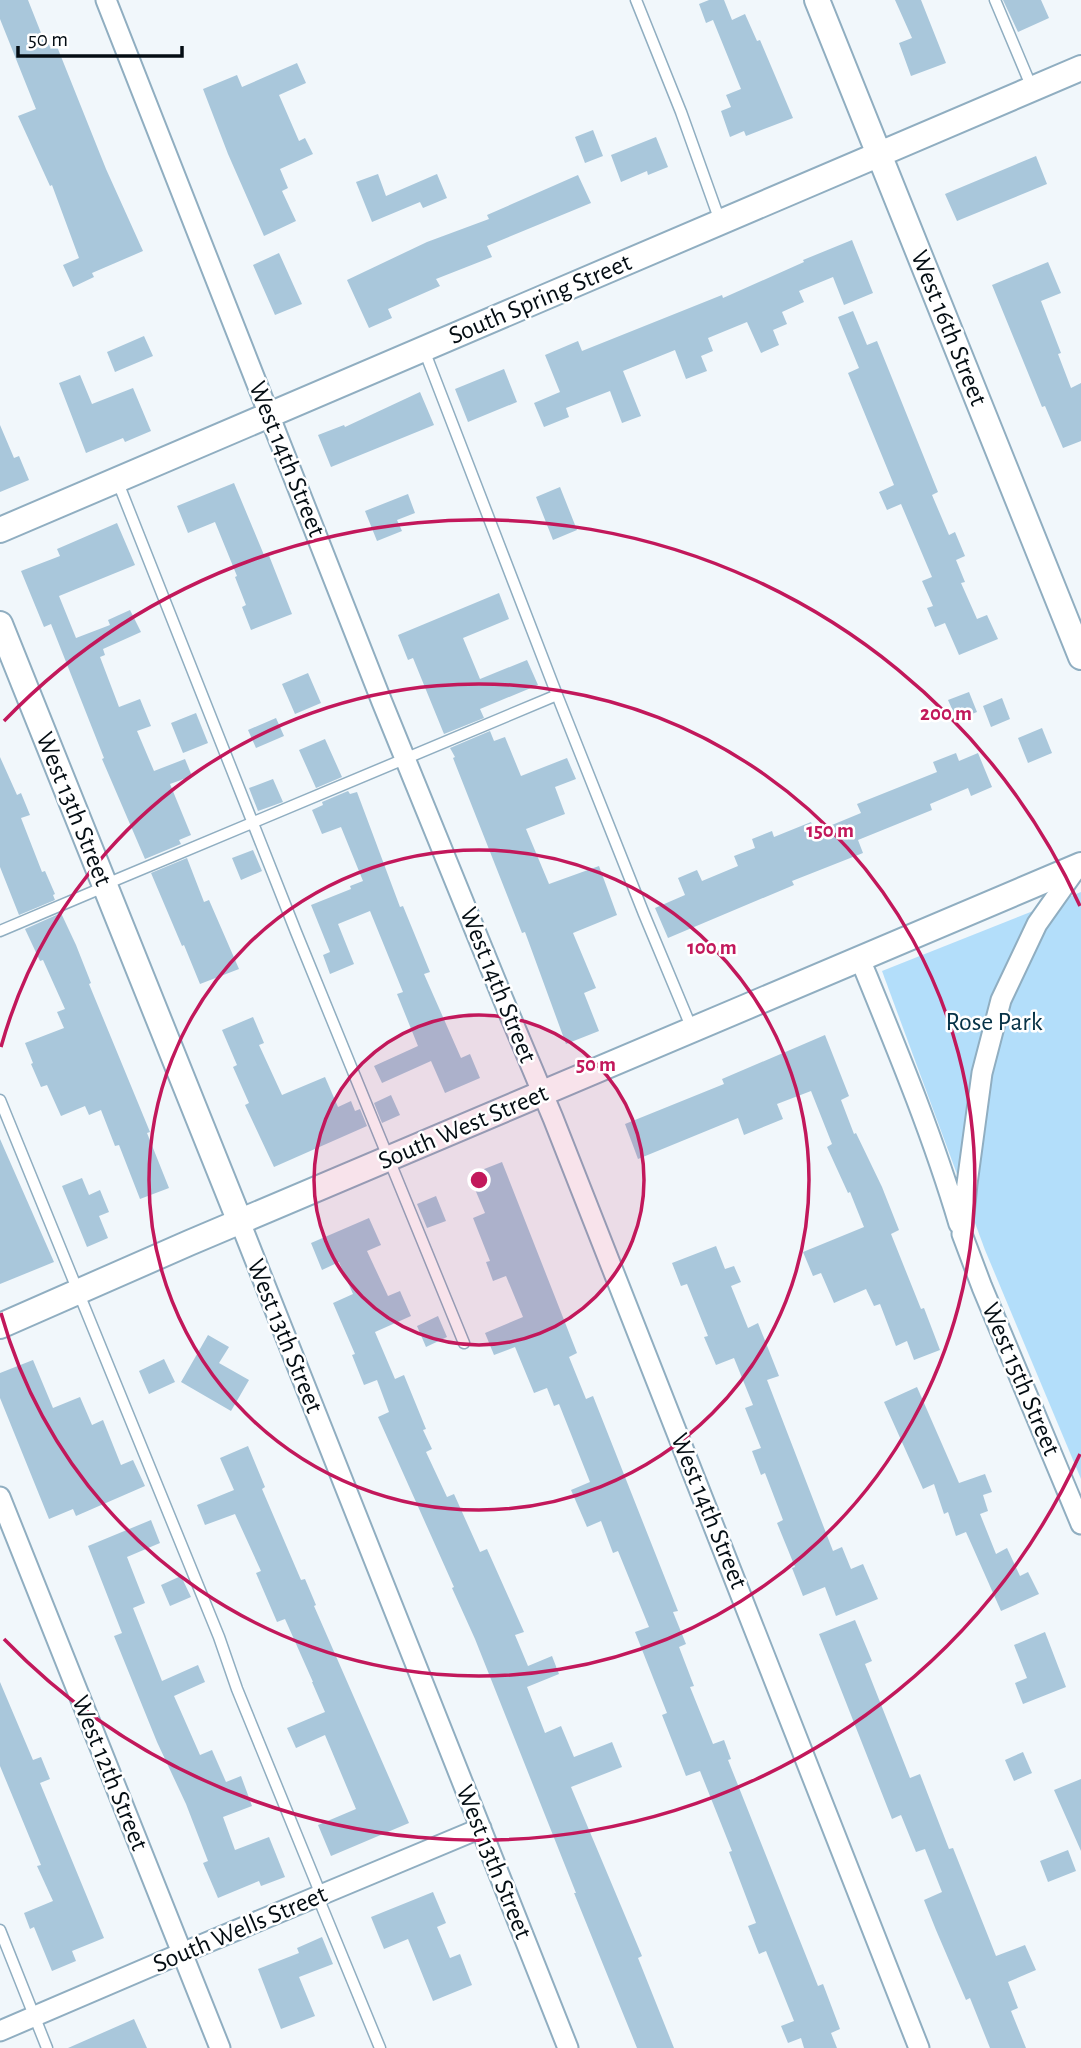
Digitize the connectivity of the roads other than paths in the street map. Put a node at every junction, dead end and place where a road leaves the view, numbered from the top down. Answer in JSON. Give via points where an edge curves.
{"nodes":[{"id":1,"x":106,"y":0,"type":"edge"},
{"id":2,"x":636,"y":0,"type":"edge"},
{"id":3,"x":817,"y":0,"type":"edge"},
{"id":4,"x":995,"y":0,"type":"edge"},
{"id":5,"x":1081,"y":68,"type":"edge"},
{"id":6,"x":1033,"y":89,"type":"junction"},
{"id":7,"x":879,"y":154,"type":"junction"},
{"id":8,"x":720,"y":222,"type":"junction"},
{"id":9,"x":424,"y":349,"type":"junction"},
{"id":10,"x":270,"y":416,"type":"junction"},
{"id":11,"x":117,"y":480,"type":"junction"},
{"id":12,"x":0,"y":530,"type":"edge"},
{"id":13,"x":0,"y":624,"type":"edge"},
{"id":14,"x":1081,"y":657,"type":"edge"},
{"id":15,"x":557,"y":695,"type":"junction"},
{"id":16,"x":405,"y":757,"type":"junction"},
{"id":17,"x":253,"y":823,"type":"junction"},
{"id":18,"x":1079,"y":865,"type":"edge"},
{"id":19,"x":104,"y":886,"type":"junction"},
{"id":20,"x":0,"y":931,"type":"edge"},
{"id":21,"x":860,"y":959,"type":"junction"},
{"id":22,"x":692,"y":1030,"type":"junction"},
{"id":23,"x":542,"y":1094,"type":"junction"},
{"id":24,"x":0,"y":1100,"type":"edge"},
{"id":25,"x":389,"y":1158,"type":"junction"},
{"id":26,"x":240,"y":1222,"type":"junction"},
{"id":27,"x":962,"y":1234,"type":"junction"},
{"id":28,"x":79,"y":1292,"type":"junction"},
{"id":29,"x":0,"y":1326,"type":"edge"},
{"id":30,"x":464,"y":1343,"type":"dead end"},
{"id":31,"x":0,"y":1497,"type":"edge"},
{"id":32,"x":1081,"y":1524,"type":"edge"},
{"id":33,"x":481,"y":1828,"type":"junction"},
{"id":34,"x":320,"y":1896,"type":"junction"},
{"id":35,"x":0,"y":1930,"type":"edge"},
{"id":36,"x":182,"y":1953,"type":"junction"},
{"id":37,"x":35,"y":2017,"type":"junction"},
{"id":38,"x":0,"y":2031,"type":"edge"},
{"id":39,"x":47,"y":2048,"type":"edge"},
{"id":40,"x":219,"y":2048,"type":"edge"},
{"id":41,"x":380,"y":2048,"type":"edge"},
{"id":42,"x":568,"y":2048,"type":"edge"},
{"id":43,"x":919,"y":2048,"type":"edge"}],
"edges":[{"from":1,"to":10,"type":"street","name":"West 14th Street"},
{"from":2,"to":8,"type":"lane"},
{"from":3,"to":7,"type":"street","name":"West 16th Street"},
{"from":4,"to":6,"type":"lane"},
{"from":5,"to":6,"type":"street","name":"South Spring Street"},
{"from":6,"to":7,"type":"street","name":"South Spring Street"},
{"from":7,"to":8,"type":"street","name":"South Spring Street"},
{"from":7,"to":14,"type":"street","name":"West 16th Street"},
{"from":8,"to":9,"type":"street","name":"South Spring Street"},
{"from":9,"to":10,"type":"street","name":"South Spring Street"},
{"from":9,"to":15,"type":"lane"},
{"from":10,"to":11,"type":"street","name":"South Spring Street"},
{"from":10,"to":16,"type":"street","name":"West 14th Street"},
{"from":11,"to":12,"type":"street","name":"South Spring Street"},
{"from":11,"to":17,"type":"lane"},
{"from":13,"to":19,"type":"street","name":"West 13th Street"},
{"from":15,"to":16,"type":"lane"},
{"from":15,"to":22,"type":"lane"},
{"from":16,"to":17,"type":"lane"},
{"from":16,"to":23,"type":"street","name":"West 14th Street"},
{"from":17,"to":19,"type":"lane"},
{"from":17,"to":25,"type":"lane"},
{"from":18,"to":21,"type":"street","name":"South West Street"},
{"from":18,"to":27,"type":"street","name":"West 15th Street","via":[[1037,923],[1001,1000],[982,1073]]},
{"from":19,"to":20,"type":"lane"},
{"from":19,"to":26,"type":"street","name":"West 13th Street"},
{"from":21,"to":22,"type":"street","name":"South West Street"},
{"from":21,"to":27,"type":"street","name":"West 15th Street","via":[[941,1163]]},
{"from":22,"to":23,"type":"street","name":"South West Street"},
{"from":23,"to":25,"type":"street","name":"South West Street"},
{"from":23,"to":43,"type":"street","name":"West 14th Street"},
{"from":24,"to":28,"type":"lane"},
{"from":25,"to":26,"type":"street","name":"South West Street"},
{"from":25,"to":30,"type":"lane"},
{"from":26,"to":28,"type":"street","name":"South West Street"},
{"from":26,"to":33,"type":"street","name":"West 13th Street"},
{"from":27,"to":32,"type":"street","name":"West 15th Street"},
{"from":28,"to":29,"type":"street","name":"South West Street"},
{"from":28,"to":34,"type":"lane"},
{"from":31,"to":36,"type":"street","name":"West 12th Street"},
{"from":33,"to":34,"type":"street","name":"South Wells Street"},
{"from":33,"to":42,"type":"street","name":"West 13th Street"},
{"from":34,"to":36,"type":"street","name":"South Wells Street"},
{"from":34,"to":41,"type":"lane"},
{"from":35,"to":37,"type":"lane"},
{"from":36,"to":37,"type":"street","name":"South Wells Street"},
{"from":36,"to":40,"type":"street","name":"West 12th Street"},
{"from":37,"to":38,"type":"street","name":"South Wells Street"},
{"from":37,"to":39,"type":"lane"}]}
